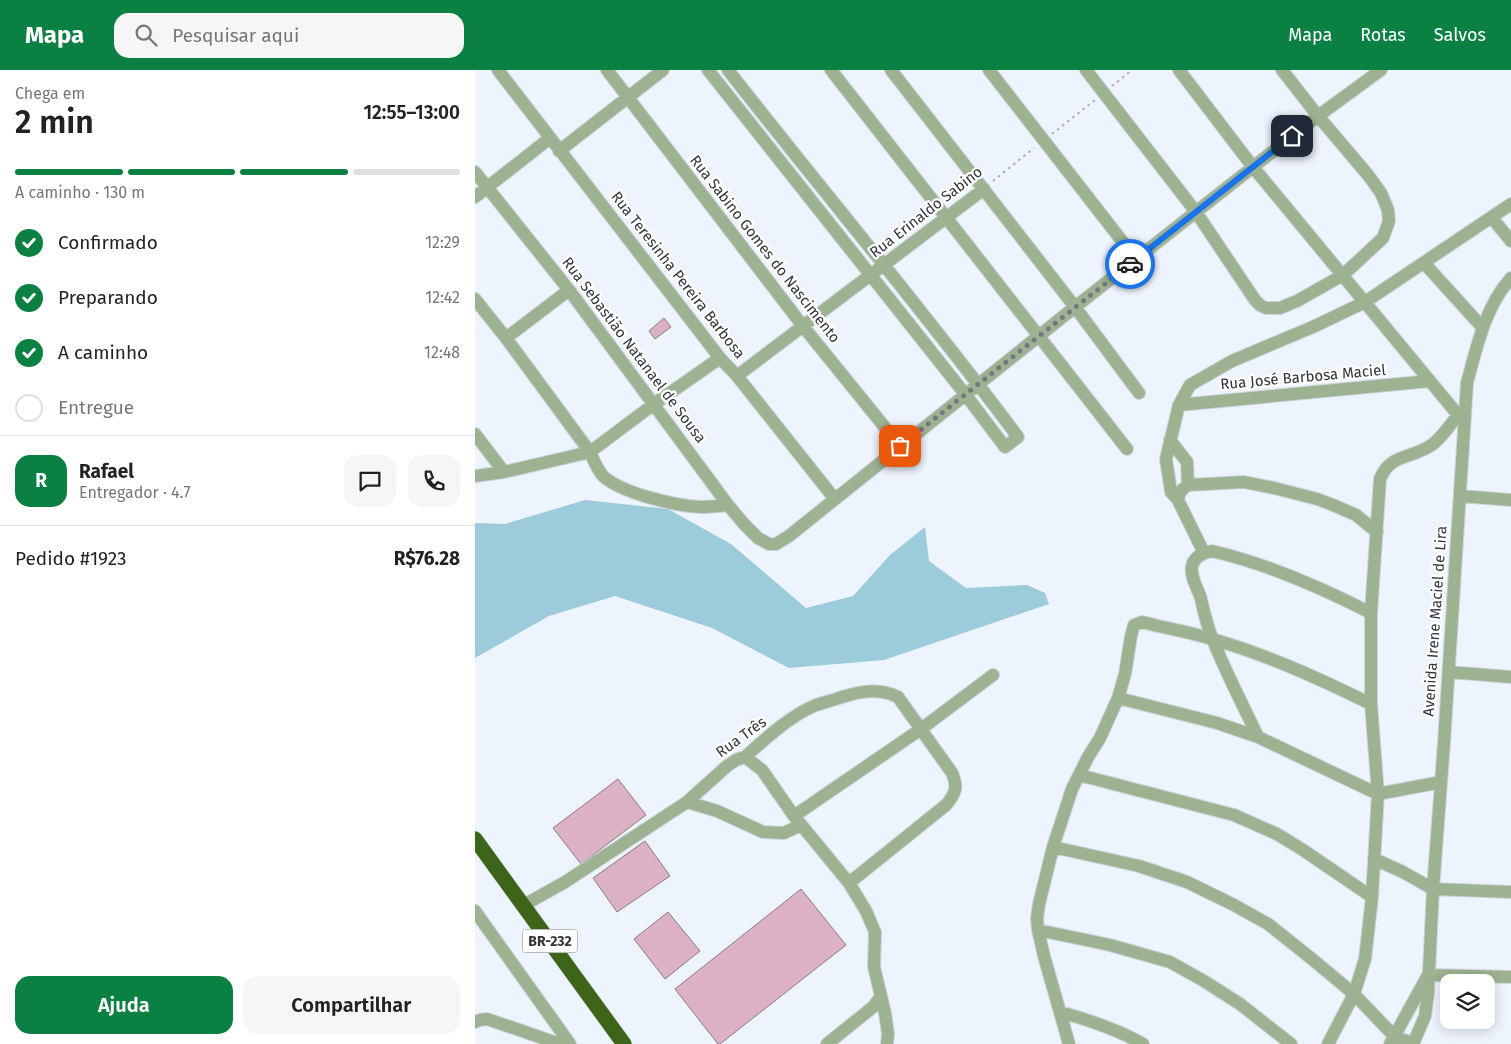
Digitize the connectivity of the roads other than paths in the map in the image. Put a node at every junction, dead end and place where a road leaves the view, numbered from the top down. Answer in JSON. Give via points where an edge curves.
{"nodes":[{"id":1,"x":498,"y":70,"type":"edge"},
{"id":2,"x":607,"y":70,"type":"edge"},
{"id":3,"x":663,"y":70,"type":"edge"},
{"id":4,"x":708,"y":70,"type":"edge"},
{"id":5,"x":728,"y":70,"type":"edge"},
{"id":6,"x":831,"y":70,"type":"edge"},
{"id":7,"x":891,"y":70,"type":"edge"},
{"id":8,"x":989,"y":70,"type":"edge"},
{"id":9,"x":1086,"y":70,"type":"edge"},
{"id":10,"x":1179,"y":70,"type":"edge"},
{"id":11,"x":1282,"y":70,"type":"edge"},
{"id":12,"x":1377,"y":71,"type":"edge"},
{"id":13,"x":628,"y":98,"type":"junction"},
{"id":14,"x":1318,"y":116,"type":"junction"},
{"id":15,"x":550,"y":138,"type":"junction"},
{"id":16,"x":559,"y":151,"type":"junction"},
{"id":17,"x":792,"y":153,"type":"junction"},
{"id":18,"x":781,"y":162,"type":"junction"},
{"id":19,"x":1253,"y":167,"type":"junction"},
{"id":20,"x":475,"y":172,"type":"edge"},
{"id":21,"x":487,"y":187,"type":"junction"},
{"id":22,"x":984,"y":189,"type":"junction"},
{"id":23,"x":475,"y":197,"type":"edge"},
{"id":24,"x":1511,"y":204,"type":"edge"},
{"id":25,"x":1196,"y":212,"type":"junction"},
{"id":26,"x":946,"y":217,"type":"junction"},
{"id":27,"x":1492,"y":218,"type":"junction"},
{"id":28,"x":1511,"y":241,"type":"edge"},
{"id":29,"x":1136,"y":259,"type":"junction"},
{"id":30,"x":1424,"y":263,"type":"junction"},
{"id":31,"x":883,"y":266,"type":"junction"},
{"id":32,"x":871,"y":275,"type":"junction"},
{"id":33,"x":1343,"y":275,"type":"junction"},
{"id":34,"x":1511,"y":278,"type":"edge"},
{"id":35,"x":569,"y":290,"type":"junction"},
{"id":36,"x":475,"y":298,"type":"edge"},
{"id":37,"x":1365,"y":302,"type":"junction"},
{"id":38,"x":1075,"y":307,"type":"junction"},
{"id":39,"x":803,"y":326,"type":"junction"},
{"id":40,"x":1482,"y":327,"type":"junction"},
{"id":41,"x":1039,"y":336,"type":"junction"},
{"id":42,"x":506,"y":338,"type":"junction"},
{"id":43,"x":721,"y":358,"type":"junction"},
{"id":44,"x":737,"y":376,"type":"junction"},
{"id":45,"x":1430,"y":381,"type":"junction"},
{"id":46,"x":978,"y":384,"type":"junction"},
{"id":47,"x":1139,"y":393,"type":"dead end"},
{"id":48,"x":965,"y":394,"type":"junction"},
{"id":49,"x":655,"y":404,"type":"junction"},
{"id":50,"x":1179,"y":405,"type":"junction"},
{"id":51,"x":1461,"y":419,"type":"junction"},
{"id":52,"x":475,"y":434,"type":"edge"},
{"id":53,"x":1170,"y":440,"type":"junction"},
{"id":54,"x":900,"y":446,"type":"junction"},
{"id":55,"x":1127,"y":449,"type":"dead end"},
{"id":56,"x":590,"y":452,"type":"junction"},
{"id":57,"x":504,"y":472,"type":"junction"},
{"id":58,"x":475,"y":476,"type":"edge"},
{"id":59,"x":1188,"y":485,"type":"junction"},
{"id":60,"x":1459,"y":496,"type":"junction"},
{"id":61,"x":834,"y":498,"type":"junction"},
{"id":62,"x":1178,"y":500,"type":"junction"},
{"id":63,"x":1511,"y":500,"type":"edge"},
{"id":64,"x":728,"y":505,"type":"junction"},
{"id":65,"x":1377,"y":532,"type":"junction"},
{"id":66,"x":1204,"y":553,"type":"junction"},
{"id":67,"x":1371,"y":613,"type":"junction"},
{"id":68,"x":1212,"y":639,"type":"junction"},
{"id":69,"x":1449,"y":672,"type":"junction"},
{"id":70,"x":993,"y":675,"type":"dead end"},
{"id":71,"x":1511,"y":677,"type":"edge"},
{"id":72,"x":1118,"y":698,"type":"junction"},
{"id":73,"x":1371,"y":704,"type":"junction"},
{"id":74,"x":921,"y":729,"type":"junction"},
{"id":75,"x":1257,"y":737,"type":"junction"},
{"id":76,"x":745,"y":757,"type":"junction"},
{"id":77,"x":1079,"y":775,"type":"junction"},
{"id":78,"x":1441,"y":782,"type":"junction"},
{"id":79,"x":1378,"y":794,"type":"junction"},
{"id":80,"x":687,"y":802,"type":"junction"},
{"id":81,"x":798,"y":820,"type":"junction"},
{"id":82,"x":475,"y":838,"type":"edge"},
{"id":83,"x":1053,"y":847,"type":"junction"},
{"id":84,"x":1374,"y":859,"type":"junction"},
{"id":85,"x":849,"y":883,"type":"junction"},
{"id":86,"x":1433,"y":889,"type":"junction"},
{"id":87,"x":1511,"y":892,"type":"edge"},
{"id":88,"x":1372,"y":897,"type":"junction"},
{"id":89,"x":524,"y":905,"type":"junction"},
{"id":90,"x":475,"y":911,"type":"edge"},
{"id":91,"x":1038,"y":930,"type":"junction"},
{"id":92,"x":1428,"y":975,"type":"junction"},
{"id":93,"x":1511,"y":977,"type":"edge"},
{"id":94,"x":1353,"y":994,"type":"junction"},
{"id":95,"x":881,"y":996,"type":"junction"},
{"id":96,"x":1061,"y":1012,"type":"junction"},
{"id":97,"x":475,"y":1022,"type":"edge"},
{"id":98,"x":1392,"y":1040,"type":"edge"},
{"id":99,"x":560,"y":1044,"type":"edge"},
{"id":100,"x":569,"y":1044,"type":"edge"},
{"id":101,"x":624,"y":1044,"type":"edge"},
{"id":102,"x":827,"y":1044,"type":"edge"},
{"id":103,"x":887,"y":1044,"type":"edge"},
{"id":104,"x":1069,"y":1044,"type":"edge"},
{"id":105,"x":1143,"y":1044,"type":"edge"},
{"id":106,"x":1291,"y":1044,"type":"edge"},
{"id":107,"x":1328,"y":1044,"type":"edge"},
{"id":108,"x":1413,"y":1044,"type":"edge"}],
"edges":[{"from":1,"to":15,"type":"street","name":"Rua Teresinha Pereira Barbosa"},
{"from":2,"to":13,"type":"street","name":"Rua Sabino Gomes do Nascimento"},
{"from":3,"to":13,"type":"street"},
{"from":4,"to":18,"type":"street"},
{"from":5,"to":17,"type":"street"},
{"from":6,"to":26,"type":"street"},
{"from":7,"to":22,"type":"street"},
{"from":8,"to":29,"type":"street"},
{"from":9,"to":25,"type":"street"},
{"from":10,"to":19,"type":"street"},
{"from":11,"to":14,"type":"street"},
{"from":12,"to":14,"type":"street"},
{"from":13,"to":16,"type":"street"},
{"from":13,"to":39,"type":"street","name":"Rua Sabino Gomes do Nascimento"},
{"from":14,"to":19,"type":"street"},
{"from":14,"to":33,"type":"street","via":[[1381,192],[1388,210],[1389,221],[1383,238]]},
{"from":15,"to":16,"type":"street","name":"Rua Teresinha Pereira Barbosa"},
{"from":15,"to":21,"type":"street"},
{"from":16,"to":43,"type":"street","name":"Rua Teresinha Pereira Barbosa"},
{"from":17,"to":18,"type":"street"},
{"from":17,"to":31,"type":"street"},
{"from":18,"to":32,"type":"street"},
{"from":19,"to":25,"type":"street"},
{"from":19,"to":33,"type":"street"},
{"from":20,"to":21,"type":"street","name":"Rua Sebastião Natanael de Sousa"},
{"from":21,"to":23,"type":"street"},
{"from":21,"to":35,"type":"street","name":"Rua Sebastião Natanael de Sousa"},
{"from":22,"to":26,"type":"street","name":"Rua Erinaldo Sabino"},
{"from":22,"to":38,"type":"street"},
{"from":24,"to":27,"type":"street"},
{"from":25,"to":29,"type":"street"},
{"from":25,"to":33,"type":"street","via":[[1255,300],[1266,308],[1280,308],[1297,301]]},
{"from":26,"to":31,"type":"street","name":"Rua Erinaldo Sabino"},
{"from":26,"to":41,"type":"street"},
{"from":27,"to":28,"type":"street"},
{"from":27,"to":30,"type":"street"},
{"from":29,"to":38,"type":"street"},
{"from":30,"to":37,"type":"street"},
{"from":30,"to":40,"type":"street"},
{"from":31,"to":32,"type":"street","name":"Rua Erinaldo Sabino"},
{"from":31,"to":46,"type":"street"},
{"from":32,"to":39,"type":"street","name":"Rua Erinaldo Sabino"},
{"from":32,"to":48,"type":"street"},
{"from":33,"to":37,"type":"street"},
{"from":34,"to":40,"type":"street","name":"Avenida Irene Maciel de Lira","via":[[1503,286]]},
{"from":35,"to":42,"type":"street"},
{"from":35,"to":49,"type":"street","name":"Rua Sebastião Natanael de Sousa"},
{"from":36,"to":42,"type":"street"},
{"from":37,"to":45,"type":"street"},
{"from":37,"to":50,"type":"street","via":[[1232,361],[1190,385]]},
{"from":38,"to":41,"type":"street"},
{"from":38,"to":47,"type":"street"},
{"from":39,"to":44,"type":"street","name":"Rua Erinaldo Sabino"},
{"from":39,"to":54,"type":"street","name":"Rua Sabino Gomes do Nascimento"},
{"from":40,"to":51,"type":"street","name":"Avenida Irene Maciel de Lira"},
{"from":41,"to":46,"type":"street"},
{"from":41,"to":55,"type":"street"},
{"from":42,"to":56,"type":"street"},
{"from":43,"to":44,"type":"street","name":"Rua Teresinha Pereira Barbosa"},
{"from":43,"to":49,"type":"street"},
{"from":44,"to":61,"type":"street","name":"Rua Teresinha Pereira Barbosa"},
{"from":45,"to":50,"type":"street","name":"Rua José Barbosa Maciel"},
{"from":45,"to":51,"type":"street"},
{"from":46,"to":48,"type":"street"},
{"from":46,"to":48,"type":"street","via":[[1018,437],[1005,447]]},
{"from":48,"to":54,"type":"street"},
{"from":49,"to":56,"type":"street"},
{"from":49,"to":64,"type":"street","name":"Rua Sebastião Natanael de Sousa"},
{"from":50,"to":53,"type":"street"},
{"from":51,"to":60,"type":"street","name":"Avenida Irene Maciel de Lira"},
{"from":51,"to":65,"type":"street","via":[[1432,445],[1392,462],[1383,472]]},
{"from":52,"to":57,"type":"street"},
{"from":53,"to":59,"type":"street","via":[[1187,462]]},
{"from":53,"to":62,"type":"street","via":[[1166,459],[1171,492]]},
{"from":54,"to":61,"type":"street"},
{"from":56,"to":57,"type":"street"},
{"from":56,"to":64,"type":"street","via":[[597,468],[614,485],[665,502],[701,507]]},
{"from":57,"to":58,"type":"street"},
{"from":59,"to":62,"type":"street","via":[[1182,489]]},
{"from":59,"to":65,"type":"street","via":[[1244,482],[1274,488],[1333,505],[1356,515]]},
{"from":60,"to":63,"type":"street"},
{"from":60,"to":69,"type":"street","name":"Avenida Irene Maciel de Lira"},
{"from":61,"to":64,"type":"street","name":"Rua Sebastião Natanael de Sousa","via":[[776,544],[758,538]]},
{"from":62,"to":66,"type":"street"},
{"from":65,"to":67,"type":"street"},
{"from":66,"to":67,"type":"street","via":[[1212,551],[1270,568]]},
{"from":66,"to":68,"type":"street","via":[[1197,557],[1192,570]]},
{"from":67,"to":73,"type":"street"},
{"from":68,"to":72,"type":"street","via":[[1137,623],[1132,629]]},
{"from":68,"to":73,"type":"street","via":[[1323,680]]},
{"from":68,"to":75,"type":"street"},
{"from":69,"to":71,"type":"street"},
{"from":69,"to":78,"type":"street","name":"Avenida Irene Maciel de Lira"},
{"from":70,"to":74,"type":"street"},
{"from":72,"to":75,"type":"street","via":[[1217,723]]},
{"from":72,"to":77,"type":"street","via":[[1101,738]]},
{"from":73,"to":79,"type":"street"},
{"from":74,"to":76,"type":"street","name":"Rua Três","via":[[898,697],[889,692],[865,691],[802,713]]},
{"from":74,"to":81,"type":"street"},
{"from":74,"to":85,"type":"street","name":"Rua Três","via":[[952,772],[956,782],[952,798]]},
{"from":75,"to":79,"type":"street"},
{"from":76,"to":80,"type":"street","name":"Rua Três","via":[[727,766]]},
{"from":76,"to":81,"type":"street","via":[[762,770]]},
{"from":77,"to":83,"type":"street"},
{"from":77,"to":88,"type":"street","via":[[1234,815],[1277,834]]},
{"from":78,"to":79,"type":"street"},
{"from":78,"to":86,"type":"street","name":"Avenida Irene Maciel de Lira"},
{"from":79,"to":84,"type":"street"},
{"from":80,"to":81,"type":"street","via":[[717,811],[763,832],[785,833]]},
{"from":80,"to":89,"type":"street","name":"Rua Três"},
{"from":81,"to":85,"type":"street"},
{"from":82,"to":89,"type":"highway","number":"BR-232"},
{"from":83,"to":91,"type":"street","via":[[1039,904]]},
{"from":83,"to":94,"type":"street","via":[[1139,866],[1187,882],[1235,905],[1268,924]]},
{"from":84,"to":86,"type":"street"},
{"from":84,"to":88,"type":"street"},
{"from":85,"to":95,"type":"street","via":[[875,932],[874,967]]},
{"from":86,"to":87,"type":"street"},
{"from":86,"to":92,"type":"street","name":"Avenida Irene Maciel de Lira"},
{"from":88,"to":94,"type":"street","via":[[1365,959]]},
{"from":89,"to":101,"type":"highway","number":"BR-232"},
{"from":90,"to":100,"type":"street"},
{"from":91,"to":96,"type":"street"},
{"from":91,"to":106,"type":"street","via":[[1110,945],[1169,962],[1240,1004]]},
{"from":92,"to":93,"type":"street"},
{"from":92,"to":98,"type":"street"},
{"from":92,"to":108,"type":"street","name":"Avenida Irene Maciel de Lira","via":[[1425,1016]]},
{"from":94,"to":98,"type":"street"},
{"from":94,"to":107,"type":"street"},
{"from":95,"to":102,"type":"street"},
{"from":95,"to":103,"type":"street"},
{"from":96,"to":104,"type":"street"},
{"from":96,"to":105,"type":"street","via":[[1092,1021]]},
{"from":97,"to":99,"type":"street","via":[[487,1019]]},
{"from":98,"to":108,"type":"street"}]}
